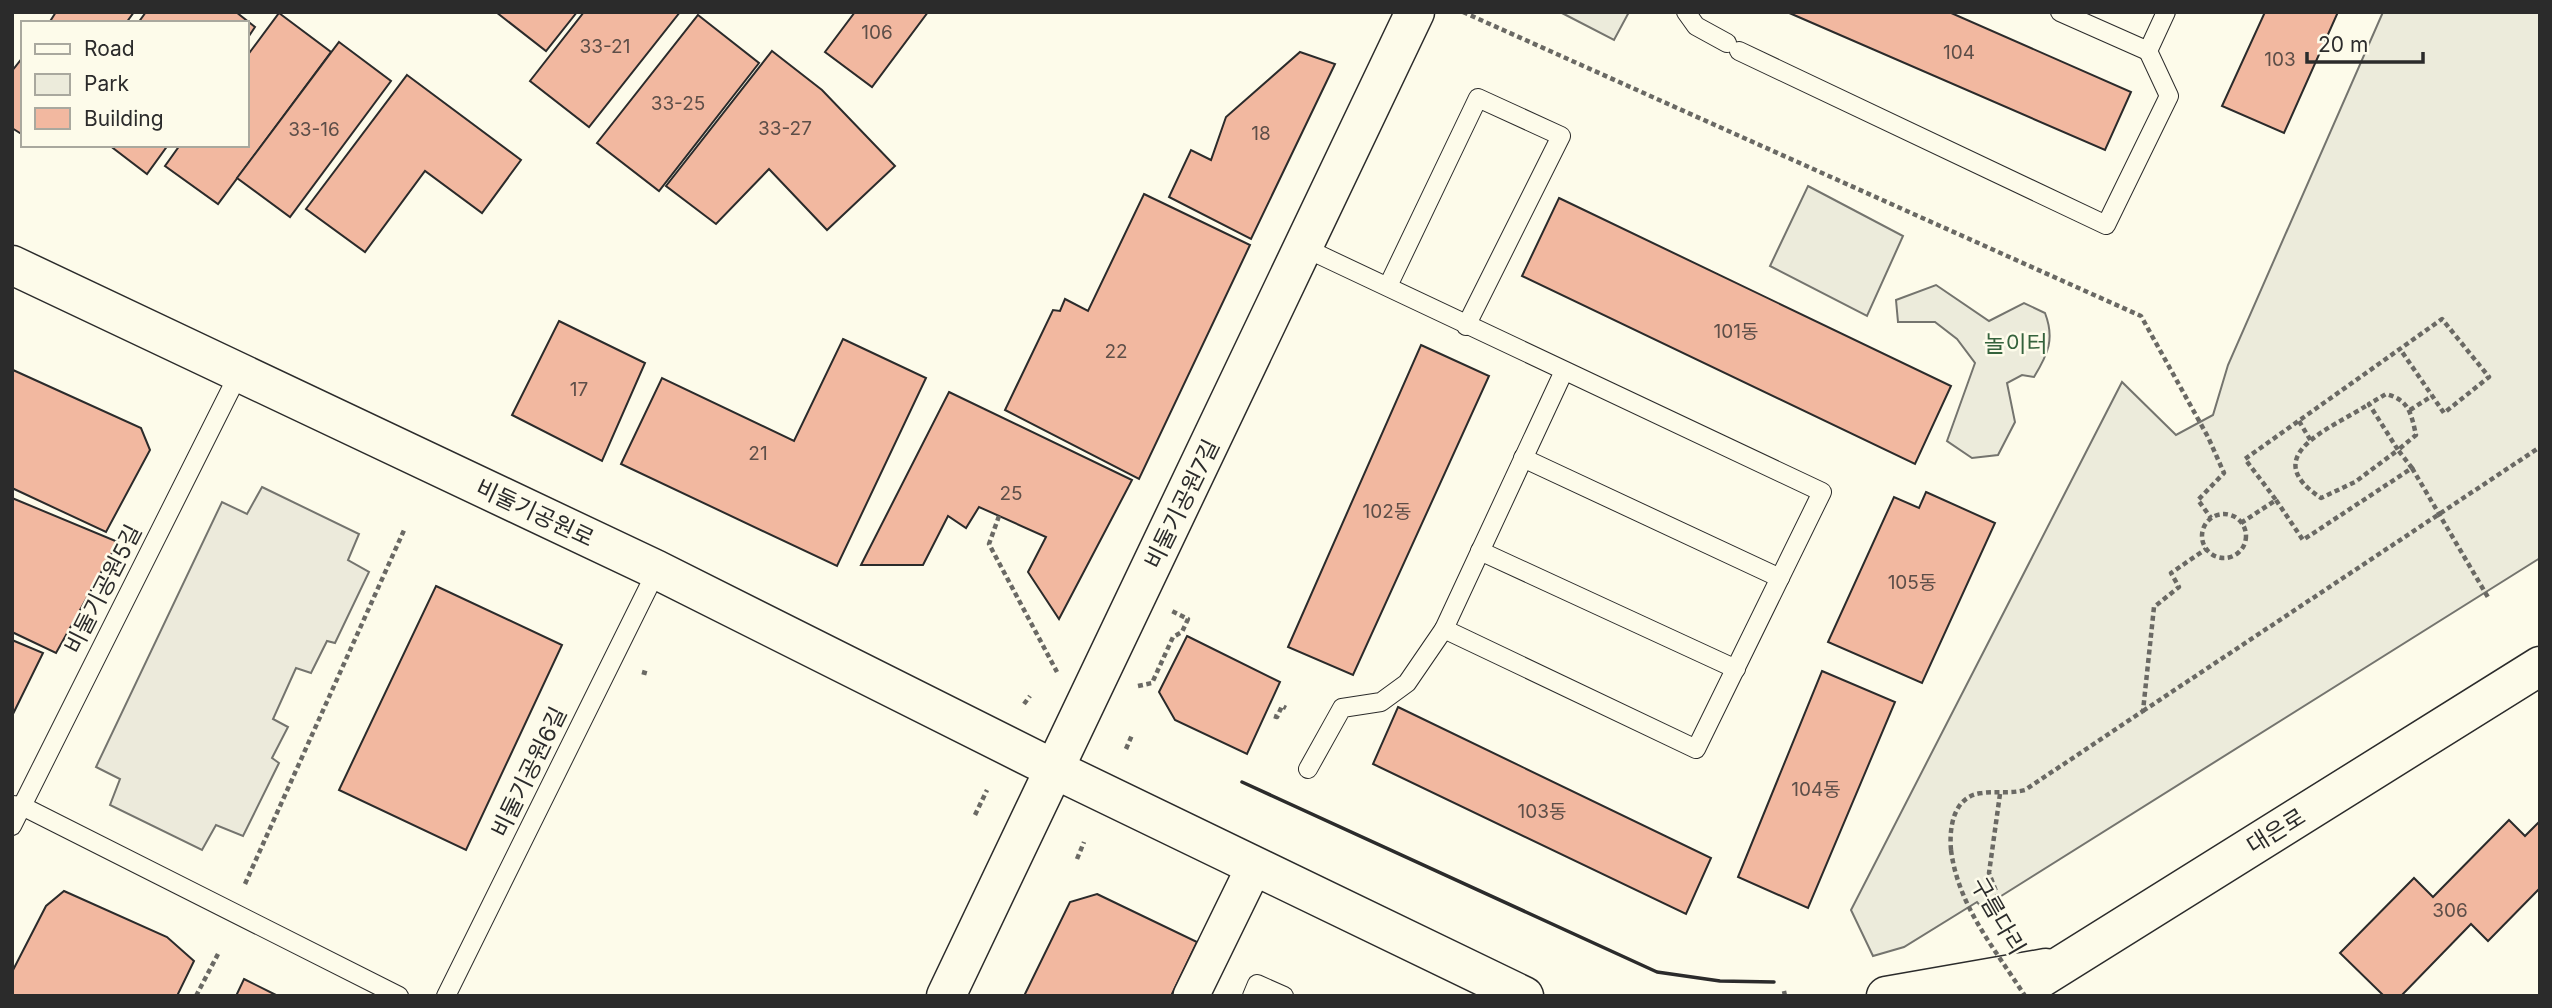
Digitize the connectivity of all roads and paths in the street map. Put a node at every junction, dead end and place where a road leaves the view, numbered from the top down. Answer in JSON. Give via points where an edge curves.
{"nodes":[{"id":1,"x":1415,"y":12,"type":"edge"},
{"id":2,"x":1463,"y":12,"type":"edge"},
{"id":3,"x":1686,"y":12,"type":"edge"},
{"id":4,"x":2166,"y":12,"type":"edge"},
{"id":5,"x":2063,"y":13,"type":"edge"},
{"id":6,"x":2148,"y":51,"type":"junction"},
{"id":7,"x":1305,"y":248,"type":"junction"},
{"id":8,"x":12,"y":265,"type":"edge"},
{"id":9,"x":1388,"y":286,"type":"junction"},
{"id":10,"x":1466,"y":326,"type":"junction"},
{"id":11,"x":2400,"y":349,"type":"junction"},
{"id":12,"x":1564,"y":371,"type":"junction"},
{"id":13,"x":239,"y":373,"type":"junction"},
{"id":14,"x":2432,"y":396,"type":"junction"},
{"id":15,"x":2369,"y":404,"type":"junction"},
{"id":16,"x":2410,"y":411,"type":"junction"},
{"id":17,"x":2299,"y":421,"type":"junction"},
{"id":18,"x":2311,"y":441,"type":"junction"},
{"id":19,"x":2540,"y":447,"type":"edge"},
{"id":20,"x":2398,"y":450,"type":"junction"},
{"id":21,"x":1523,"y":458,"type":"junction"},
{"id":22,"x":2412,"y":468,"type":"junction"},
{"id":23,"x":2276,"y":500,"type":"junction"},
{"id":24,"x":2440,"y":515,"type":"junction"},
{"id":25,"x":999,"y":516,"type":"dead end"},
{"id":26,"x":2211,"y":518,"type":"junction"},
{"id":27,"x":2241,"y":523,"type":"junction"},
{"id":28,"x":405,"y":528,"type":"dead end"},
{"id":29,"x":2206,"y":549,"type":"junction"},
{"id":30,"x":1480,"y":551,"type":"junction"},
{"id":31,"x":657,"y":570,"type":"junction"},
{"id":32,"x":1780,"y":578,"type":"junction"},
{"id":33,"x":2488,"y":599,"type":"dead end"},
{"id":34,"x":1188,"y":619,"type":"dead end"},
{"id":35,"x":1444,"y":629,"type":"junction"},
{"id":36,"x":2540,"y":666,"type":"edge"},
{"id":37,"x":1736,"y":669,"type":"junction"},
{"id":38,"x":642,"y":672,"type":"dead end"},
{"id":39,"x":649,"y":674,"type":"dead end"},
{"id":40,"x":1063,"y":683,"type":"dead end"},
{"id":41,"x":1133,"y":687,"type":"dead end"},
{"id":42,"x":1030,"y":696,"type":"dead end"},
{"id":43,"x":1024,"y":704,"type":"dead end"},
{"id":44,"x":1286,"y":708,"type":"dead end"},
{"id":45,"x":2143,"y":711,"type":"junction"},
{"id":46,"x":1274,"y":716,"type":"dead end"},
{"id":47,"x":1132,"y":735,"type":"dead end"},
{"id":48,"x":1126,"y":749,"type":"dead end"},
{"id":49,"x":1054,"y":769,"type":"junction"},
{"id":50,"x":1308,"y":769,"type":"dead end"},
{"id":51,"x":987,"y":790,"type":"dead end"},
{"id":52,"x":2000,"y":794,"type":"junction"},
{"id":53,"x":17,"y":806,"type":"edge"},
{"id":54,"x":975,"y":815,"type":"dead end"},
{"id":55,"x":12,"y":826,"type":"edge"},
{"id":56,"x":1084,"y":842,"type":"dead end"},
{"id":57,"x":1077,"y":859,"type":"dead end"},
{"id":58,"x":1254,"y":867,"type":"junction"},
{"id":59,"x":245,"y":884,"type":"dead end"},
{"id":60,"x":2002,"y":907,"type":"dead end"},
{"id":61,"x":218,"y":954,"type":"dead end"},
{"id":62,"x":2059,"y":966,"type":"junction"},
{"id":63,"x":1517,"y":994,"type":"edge"},
{"id":64,"x":197,"y":996,"type":"edge"},
{"id":65,"x":399,"y":996,"type":"edge"},
{"id":66,"x":446,"y":996,"type":"edge"},
{"id":67,"x":946,"y":996,"type":"edge"},
{"id":68,"x":1191,"y":996,"type":"edge"},
{"id":69,"x":1252,"y":996,"type":"edge"},
{"id":70,"x":1284,"y":996,"type":"edge"},
{"id":71,"x":1556,"y":996,"type":"edge"},
{"id":72,"x":1886,"y":996,"type":"edge"},
{"id":73,"x":2012,"y":996,"type":"edge"},
{"id":74,"x":2025,"y":996,"type":"edge"}],
"edges":[{"from":1,"to":7,"type":"street","name":"비둘기공원7길"},
{"from":2,"to":26,"type":"path","via":[[2141,316],[2224,473],[2198,499]]},
{"from":3,"to":6,"type":"lane","via":[[1696,26],[1733,47],[2106,225],[2169,96]]},
{"from":4,"to":6,"type":"lane"},
{"from":5,"to":6,"type":"lane"},
{"from":7,"to":9,"type":"lane"},
{"from":7,"to":49,"type":"street","name":"비둘기공원7길"},
{"from":8,"to":13,"type":"street","name":"비둘기공원로"},
{"from":9,"to":10,"type":"lane"},
{"from":9,"to":10,"type":"lane","via":[[1478,98],[1561,136]]},
{"from":10,"to":12,"type":"lane"},
{"from":11,"to":14,"type":"path"},
{"from":11,"to":14,"type":"path","via":[[2442,319],[2488,377],[2444,413]]},
{"from":11,"to":17,"type":"path"},
{"from":12,"to":21,"type":"lane"},
{"from":12,"to":32,"type":"lane","via":[[1822,492]]},
{"from":13,"to":31,"type":"street","name":"비둘기공원로"},
{"from":13,"to":53,"type":"lane","name":"비둘기공원5길"},
{"from":14,"to":16,"type":"path"},
{"from":15,"to":16,"type":"path","via":[[2386,394],[2401,398]]},
{"from":15,"to":18,"type":"path"},
{"from":15,"to":20,"type":"path"},
{"from":16,"to":20,"type":"path","via":[[2416,435]]},
{"from":17,"to":18,"type":"path"},
{"from":17,"to":23,"type":"path","via":[[2245,459]]},
{"from":18,"to":20,"type":"path","via":[[2299,450],[2293,467],[2300,484],[2320,498],[2355,482]]},
{"from":19,"to":24,"type":"path","name":"구름다리"},
{"from":20,"to":22,"type":"path"},
{"from":21,"to":30,"type":"lane"},
{"from":21,"to":32,"type":"lane"},
{"from":22,"to":23,"type":"path","via":[[2303,541]]},
{"from":22,"to":24,"type":"path"},
{"from":23,"to":27,"type":"path"},
{"from":24,"to":33,"type":"path"},
{"from":24,"to":45,"type":"path","name":"구름다리"},
{"from":25,"to":40,"type":"path","via":[[989,544]]},
{"from":26,"to":27,"type":"path","via":[[2229,514]]},
{"from":26,"to":29,"type":"path","via":[[2203,527]]},
{"from":27,"to":29,"type":"path","via":[[2246,536],[2237,554],[2224,558]]},
{"from":28,"to":59,"type":"path"},
{"from":29,"to":45,"type":"path","via":[[2171,573],[2179,587],[2154,607]]},
{"from":30,"to":35,"type":"lane"},
{"from":30,"to":37,"type":"lane"},
{"from":31,"to":49,"type":"street","name":"비둘기공원로"},
{"from":31,"to":66,"type":"lane","name":"비둘기공원6길"},
{"from":32,"to":37,"type":"lane"},
{"from":34,"to":41,"type":"path","via":[[1182,632],[1173,637],[1152,683]]},
{"from":35,"to":37,"type":"lane","via":[[1696,749]]},
{"from":35,"to":50,"type":"lane","via":[[1408,683],[1381,702],[1342,708]]},
{"from":36,"to":62,"type":"street","name":"대은로"},
{"from":38,"to":39,"type":"path"},
{"from":42,"to":43,"type":"path"},
{"from":44,"to":46,"type":"path","via":[[1282,706]]},
{"from":45,"to":52,"type":"path","name":"구름다리","via":[[2025,790]]},
{"from":47,"to":48,"type":"path"},
{"from":49,"to":58,"type":"street","name":"비둘기공원로"},
{"from":49,"to":67,"type":"street","name":"비둘기공원7길"},
{"from":51,"to":54,"type":"path"},
{"from":52,"to":60,"type":"path","via":[[1989,873]]},
{"from":52,"to":74,"type":"path","name":"구름다리","bridge":true,"via":[[1975,794],[1960,805],[1951,827],[1954,876],[1964,902]]},
{"from":53,"to":55,"type":"lane","name":"비둘기공원5길"},
{"from":53,"to":65,"type":"lane"},
{"from":56,"to":57,"type":"path"},
{"from":58,"to":63,"type":"street","name":"비둘기공원로"},
{"from":58,"to":68,"type":"street"},
{"from":61,"to":64,"type":"path"},
{"from":62,"to":72,"type":"street"},
{"from":62,"to":73,"type":"street","name":"대은로"},
{"from":63,"to":71,"type":"street","name":"비둘기공원로"},
{"from":69,"to":70,"type":"lane","via":[[1257,984]]}]}
